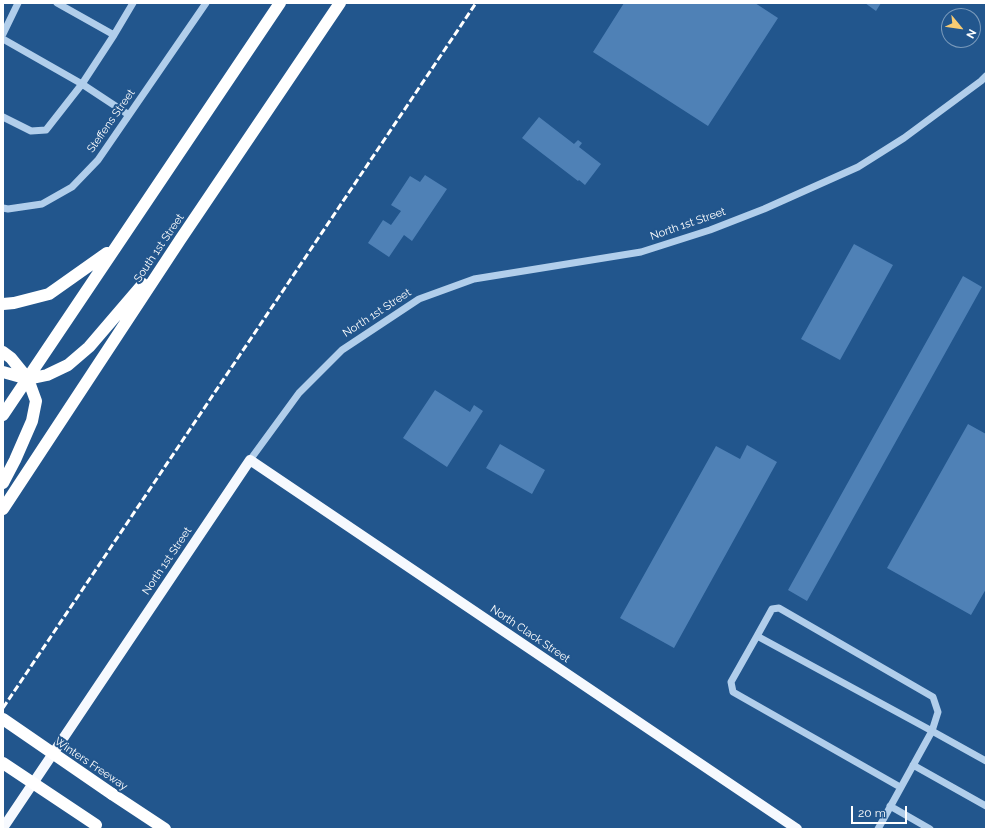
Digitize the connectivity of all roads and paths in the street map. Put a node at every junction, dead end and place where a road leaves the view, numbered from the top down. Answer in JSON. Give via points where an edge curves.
{"nodes":[{"id":1,"x":18,"y":3,"type":"edge"},
{"id":2,"x":57,"y":3,"type":"edge"},
{"id":3,"x":133,"y":3,"type":"edge"},
{"id":4,"x":206,"y":3,"type":"edge"},
{"id":5,"x":280,"y":3,"type":"edge"},
{"id":6,"x":340,"y":3,"type":"edge"},
{"id":7,"x":3,"y":34,"type":"edge"},
{"id":8,"x":114,"y":35,"type":"junction"},
{"id":9,"x":3,"y":39,"type":"edge"},
{"id":10,"x":984,"y":81,"type":"edge"},
{"id":11,"x":82,"y":84,"type":"junction"},
{"id":12,"x":129,"y":115,"type":"junction"},
{"id":13,"x":3,"y":117,"type":"edge"},
{"id":14,"x":3,"y":208,"type":"edge"},
{"id":15,"x":180,"y":240,"type":"junction"},
{"id":16,"x":115,"y":248,"type":"junction"},
{"id":17,"x":3,"y":304,"type":"edge"},
{"id":18,"x":3,"y":352,"type":"edge"},
{"id":19,"x":3,"y":372,"type":"edge"},
{"id":20,"x":28,"y":379,"type":"junction"},
{"id":21,"x":3,"y":415,"type":"edge"},
{"id":22,"x":250,"y":460,"type":"junction"},
{"id":23,"x":3,"y":483,"type":"edge"},
{"id":24,"x":3,"y":508,"type":"edge"},
{"id":25,"x":758,"y":636,"type":"junction"},
{"id":26,"x":3,"y":719,"type":"edge"},
{"id":27,"x":932,"y":731,"type":"junction"},
{"id":28,"x":986,"y":761,"type":"edge"},
{"id":29,"x":3,"y":763,"type":"edge"},
{"id":30,"x":913,"y":764,"type":"junction"},
{"id":31,"x":900,"y":787,"type":"junction"},
{"id":32,"x":890,"y":806,"type":"junction"},
{"id":33,"x":986,"y":806,"type":"edge"},
{"id":34,"x":99,"y":827,"type":"edge"},
{"id":35,"x":3,"y":828,"type":"edge"},
{"id":36,"x":165,"y":829,"type":"edge"},
{"id":37,"x":797,"y":829,"type":"edge"},
{"id":38,"x":878,"y":829,"type":"edge"},
{"id":39,"x":930,"y":829,"type":"edge"}],
"edges":[{"from":1,"to":7,"type":"street"},
{"from":2,"to":8,"type":"street"},
{"from":3,"to":8,"type":"street"},
{"from":4,"to":12,"type":"street","name":"Steffens Street"},
{"from":5,"to":16,"type":"highway"},
{"from":6,"to":15,"type":"highway","name":"South 1st Street"},
{"from":8,"to":11,"type":"street"},
{"from":9,"to":11,"type":"street"},
{"from":10,"to":22,"type":"street","name":"North 1st Street","via":[[858,167],[764,210],[641,252],[474,279],[420,299],[342,350],[299,393]]},
{"from":11,"to":12,"type":"street"},
{"from":11,"to":13,"type":"street","via":[[46,130],[32,131]]},
{"from":12,"to":14,"type":"street","name":"Steffens Street","via":[[98,160],[72,187],[42,204]]},
{"from":15,"to":20,"type":"highway","via":[[90,348],[68,365],[47,375]]},
{"from":15,"to":24,"type":"highway","name":"South 1st Street"},
{"from":16,"to":17,"type":"highway","via":[[49,294]]},
{"from":16,"to":20,"type":"highway"},
{"from":18,"to":20,"type":"highway"},
{"from":19,"to":20,"type":"highway"},
{"from":20,"to":21,"type":"highway"},
{"from":20,"to":23,"type":"highway","via":[[36,401],[32,420]]},
{"from":22,"to":35,"type":"main road","name":"North 1st Street"},
{"from":22,"to":37,"type":"main road","name":"North Clack Street"},
{"from":25,"to":27,"type":"street"},
{"from":25,"to":27,"type":"street","via":[[772,609],[779,608],[933,696],[938,712]]},
{"from":25,"to":31,"type":"street","via":[[731,682],[733,692]]},
{"from":26,"to":36,"type":"highway","name":"Winters Freeway","bridge":true},
{"from":27,"to":28,"type":"street"},
{"from":27,"to":30,"type":"street"},
{"from":29,"to":34,"type":"highway","bridge":true},
{"from":30,"to":31,"type":"street"},
{"from":30,"to":33,"type":"street"},
{"from":31,"to":32,"type":"street"},
{"from":32,"to":38,"type":"street"},
{"from":32,"to":39,"type":"street"}]}
